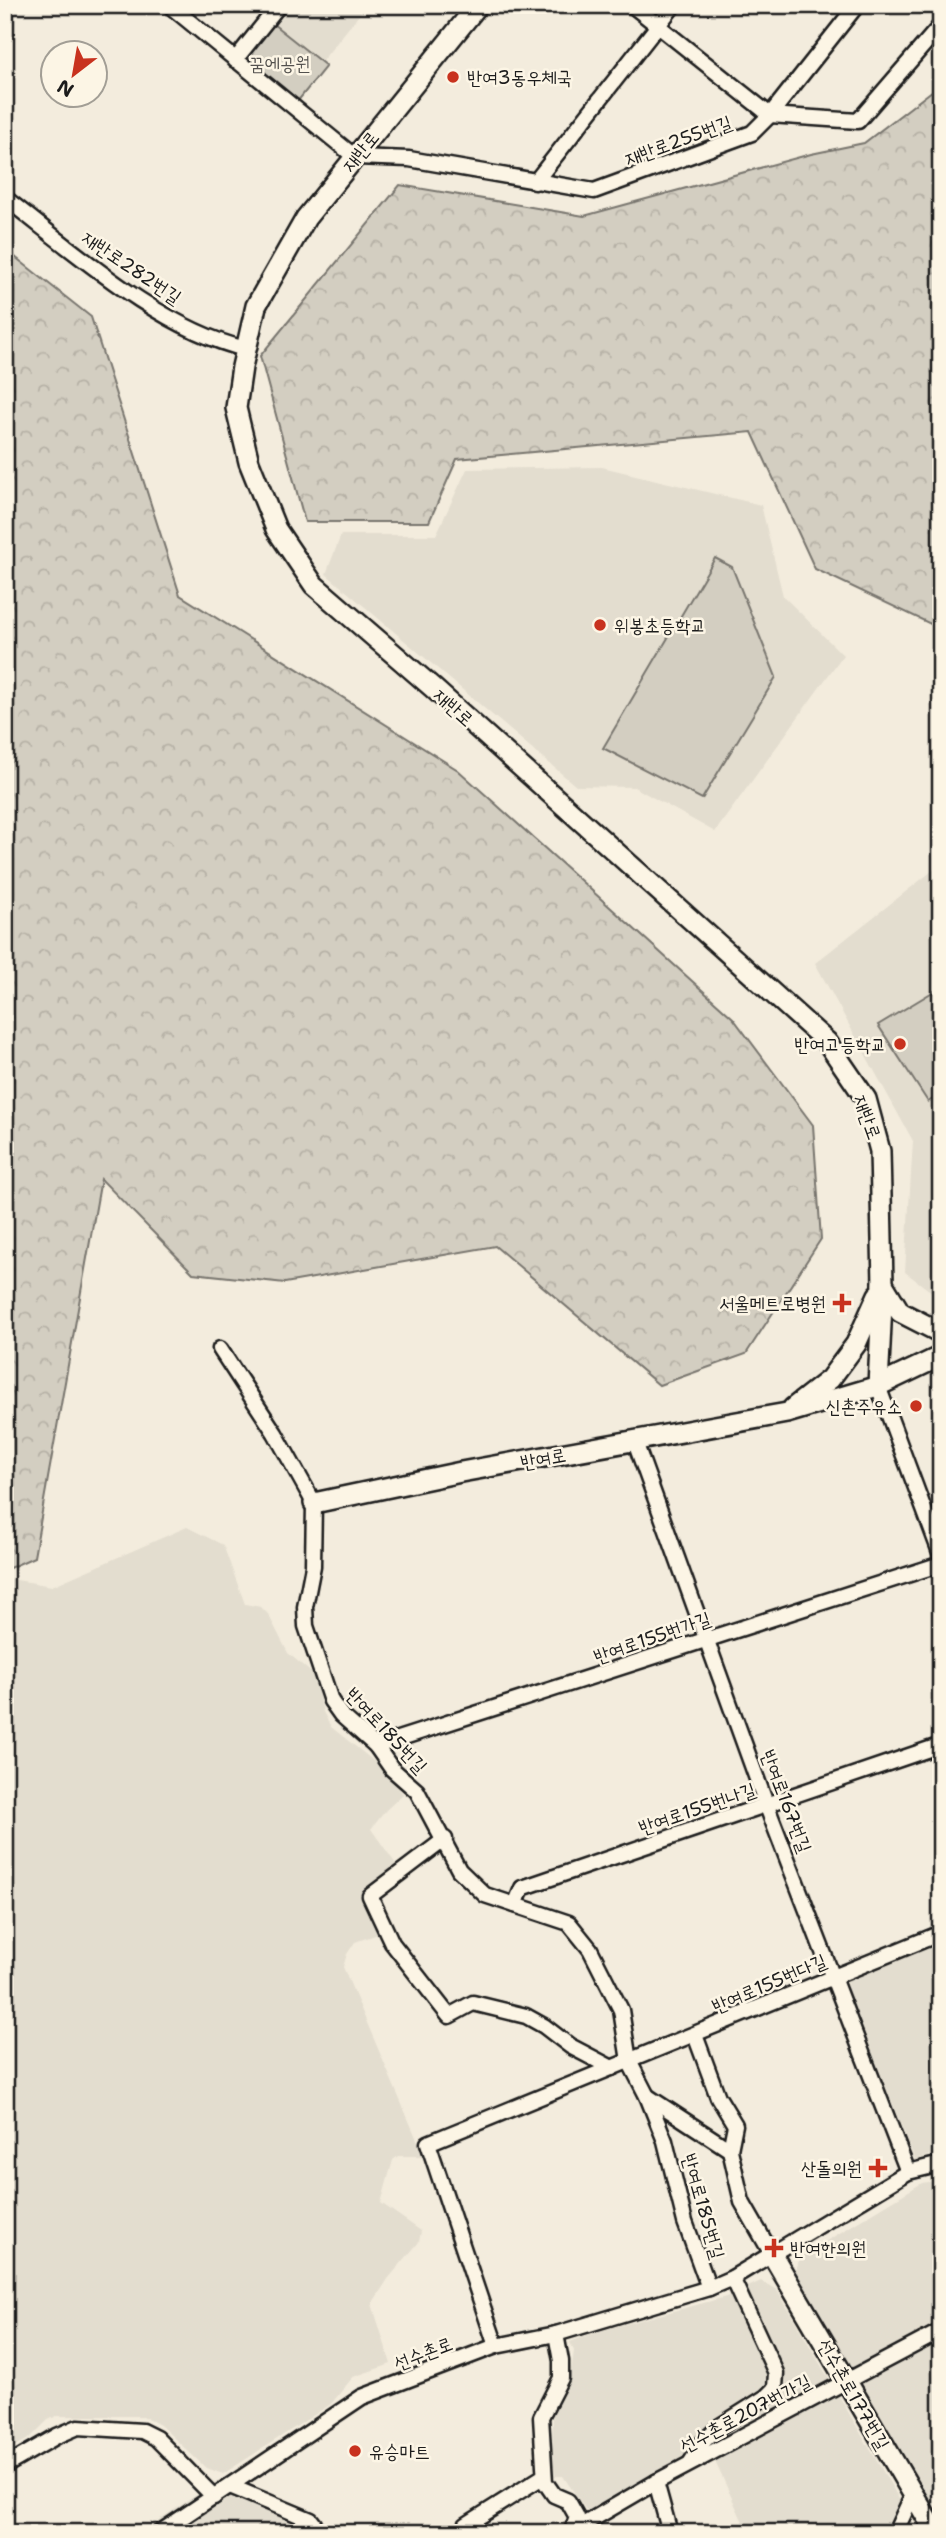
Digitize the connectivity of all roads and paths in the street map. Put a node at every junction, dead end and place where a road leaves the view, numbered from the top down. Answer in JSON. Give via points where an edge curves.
{"nodes":[{"id":1,"x":169,"y":5,"type":"edge"},
{"id":2,"x":279,"y":5,"type":"edge"},
{"id":3,"x":478,"y":5,"type":"edge"},
{"id":4,"x":632,"y":5,"type":"edge"},
{"id":5,"x":674,"y":5,"type":"edge"},
{"id":6,"x":857,"y":5,"type":"edge"},
{"id":7,"x":941,"y":25,"type":"edge"},
{"id":8,"x":658,"y":26,"type":"junction"},
{"id":9,"x":235,"y":60,"type":"junction"},
{"id":10,"x":771,"y":115,"type":"junction"},
{"id":11,"x":355,"y":157,"type":"junction"},
{"id":12,"x":535,"y":182,"type":"junction"},
{"id":13,"x":5,"y":198,"type":"edge"},
{"id":14,"x":246,"y":349,"type":"junction"},
{"id":15,"x":883,"y":1284,"type":"junction"},
{"id":16,"x":941,"y":1333,"type":"edge"},
{"id":17,"x":220,"y":1349,"type":"dead end"},
{"id":18,"x":941,"y":1356,"type":"edge"},
{"id":19,"x":878,"y":1386,"type":"junction"},
{"id":20,"x":787,"y":1413,"type":"junction"},
{"id":21,"x":635,"y":1442,"type":"junction"},
{"id":22,"x":314,"y":1503,"type":"junction"},
{"id":23,"x":941,"y":1555,"type":"edge"},
{"id":24,"x":941,"y":1564,"type":"edge"},
{"id":25,"x":707,"y":1638,"type":"junction"},
{"id":26,"x":941,"y":1745,"type":"edge"},
{"id":27,"x":376,"y":1746,"type":"junction"},
{"id":28,"x":766,"y":1804,"type":"junction"},
{"id":29,"x":445,"y":1839,"type":"junction"},
{"id":30,"x":515,"y":1905,"type":"junction"},
{"id":31,"x":941,"y":1933,"type":"edge"},
{"id":32,"x":834,"y":1977,"type":"junction"},
{"id":33,"x":695,"y":2035,"type":"junction"},
{"id":34,"x":629,"y":2061,"type":"junction"},
{"id":35,"x":612,"y":2068,"type":"junction"},
{"id":36,"x":647,"y":2096,"type":"junction"},
{"id":37,"x":730,"y":2150,"type":"junction"},
{"id":38,"x":941,"y":2164,"type":"edge"},
{"id":39,"x":908,"y":2172,"type":"junction"},
{"id":40,"x":773,"y":2256,"type":"junction"},
{"id":41,"x":732,"y":2278,"type":"junction"},
{"id":42,"x":709,"y":2288,"type":"junction"},
{"id":43,"x":941,"y":2331,"type":"edge"},
{"id":44,"x":556,"y":2334,"type":"junction"},
{"id":45,"x":496,"y":2346,"type":"junction"},
{"id":46,"x":846,"y":2381,"type":"junction"},
{"id":47,"x":690,"y":2464,"type":"junction"},
{"id":48,"x":5,"y":2466,"type":"edge"},
{"id":49,"x":544,"y":2476,"type":"junction"},
{"id":50,"x":656,"y":2482,"type":"junction"},
{"id":51,"x":230,"y":2486,"type":"junction"},
{"id":52,"x":913,"y":2494,"type":"junction"},
{"id":53,"x":214,"y":2497,"type":"junction"},
{"id":54,"x":468,"y":2529,"type":"edge"},
{"id":55,"x":571,"y":2532,"type":"edge"},
{"id":56,"x":159,"y":2533,"type":"edge"},
{"id":57,"x":321,"y":2533,"type":"edge"},
{"id":58,"x":670,"y":2533,"type":"edge"},
{"id":59,"x":895,"y":2533,"type":"edge"},
{"id":60,"x":936,"y":2533,"type":"edge"}],
"edges":[{"from":1,"to":9,"type":"street"},
{"from":2,"to":9,"type":"street"},
{"from":3,"to":11,"type":"main road","name":"재반로"},
{"from":4,"to":8,"type":"street","name":"재반로255번길"},
{"from":5,"to":8,"type":"street"},
{"from":6,"to":10,"type":"street"},
{"from":7,"to":10,"type":"street","via":[[858,121]]},
{"from":8,"to":10,"type":"street","name":"재반로255번길"},
{"from":8,"to":12,"type":"street"},
{"from":9,"to":11,"type":"street"},
{"from":10,"to":12,"type":"street","name":"재반로255번길","via":[[752,133],[594,191]]},
{"from":11,"to":12,"type":"street","name":"재반로255번길","via":[[409,159]]},
{"from":11,"to":14,"type":"main road","name":"재반로","via":[[306,218],[256,306]]},
{"from":13,"to":14,"type":"street","name":"재반로282번길","via":[[109,279],[171,318],[223,344]]},
{"from":14,"to":15,"type":"main road","name":"재반로","via":[[236,408],[248,462],[276,529],[314,585],[827,1042],[866,1099],[880,1151]]},
{"from":15,"to":16,"type":"main road","via":[[900,1312]]},
{"from":15,"to":19,"type":"main road","name":"재반로"},
{"from":15,"to":20,"type":"main road","via":[[856,1344],[830,1379]]},
{"from":17,"to":22,"type":"street"},
{"from":18,"to":19,"type":"main road","name":"반여로"},
{"from":19,"to":20,"type":"main road","name":"반여로"},
{"from":19,"to":23,"type":"street"},
{"from":20,"to":21,"type":"main road","name":"반여로"},
{"from":21,"to":22,"type":"main road","name":"반여로"},
{"from":21,"to":25,"type":"street","name":"반여로167번길"},
{"from":22,"to":27,"type":"street","name":"반여로185번길","via":[[306,1626],[331,1701]]},
{"from":24,"to":25,"type":"street","name":"반여로155번가길"},
{"from":25,"to":27,"type":"street","name":"반여로155번가길"},
{"from":25,"to":28,"type":"street","name":"반여로167번길"},
{"from":26,"to":28,"type":"street","name":"반여로155번나길"},
{"from":27,"to":29,"type":"street","name":"반여로185번길","via":[[392,1769],[418,1791]]},
{"from":28,"to":30,"type":"street","name":"반여로155번나길","via":[[522,1888]]},
{"from":28,"to":32,"type":"street","name":"반여로167번길"},
{"from":29,"to":30,"type":"street","name":"반여로185번길","via":[[459,1870],[485,1895]]},
{"from":29,"to":35,"type":"street","via":[[370,1896],[392,1943],[449,2016],[473,2003],[526,2016]]},
{"from":30,"to":34,"type":"street","name":"반여로185번길","via":[[569,1923],[590,1949],[621,2010]]},
{"from":31,"to":32,"type":"street","name":"반여로155번다길"},
{"from":32,"to":33,"type":"street","name":"반여로155번다길"},
{"from":32,"to":39,"type":"street","name":"반여로167번길"},
{"from":33,"to":34,"type":"street","name":"반여로155번다길"},
{"from":33,"to":37,"type":"street","via":[[718,2097],[735,2124]]},
{"from":34,"to":35,"type":"street","name":"반여로155번다길"},
{"from":34,"to":36,"type":"street","name":"반여로185번길"},
{"from":35,"to":45,"type":"street","name":"반여로155번다길","via":[[428,2143]]},
{"from":36,"to":37,"type":"street","name":"반여로185번길"},
{"from":36,"to":42,"type":"street","name":"반여로185번길"},
{"from":37,"to":40,"type":"street","via":[[742,2203]]},
{"from":38,"to":39,"type":"street","name":"선수촌로"},
{"from":39,"to":40,"type":"street","name":"선수촌로"},
{"from":40,"to":41,"type":"street","name":"선수촌로"},
{"from":40,"to":46,"type":"main road","name":"선수촌로177번길"},
{"from":41,"to":42,"type":"street","name":"선수촌로"},
{"from":41,"to":47,"type":"street","via":[[776,2373],[775,2388],[720,2426]]},
{"from":42,"to":44,"type":"street","name":"선수촌로"},
{"from":43,"to":46,"type":"street","name":"선수촌로207번가길"},
{"from":44,"to":45,"type":"street","name":"선수촌로"},
{"from":44,"to":49,"type":"street","via":[[561,2378],[541,2417]]},
{"from":45,"to":51,"type":"street","name":"선수촌로","via":[[362,2398]]},
{"from":46,"to":47,"type":"street","name":"선수촌로207번가길"},
{"from":46,"to":52,"type":"main road","name":"선수촌로177번길"},
{"from":47,"to":50,"type":"street","name":"선수촌로207번가길"},
{"from":48,"to":53,"type":"street","via":[[78,2427],[142,2431],[156,2438]]},
{"from":49,"to":54,"type":"street"},
{"from":49,"to":55,"type":"street","via":[[554,2495],[569,2501],[577,2517]]},
{"from":50,"to":55,"type":"street","name":"선수촌로207번가길"},
{"from":50,"to":58,"type":"street"},
{"from":51,"to":53,"type":"street","name":"선수촌로"},
{"from":51,"to":57,"type":"street","via":[[311,2520]]},
{"from":52,"to":59,"type":"street"},
{"from":52,"to":60,"type":"main road","name":"선수촌로177번길"},
{"from":53,"to":56,"type":"street","name":"선수촌로"}]}
